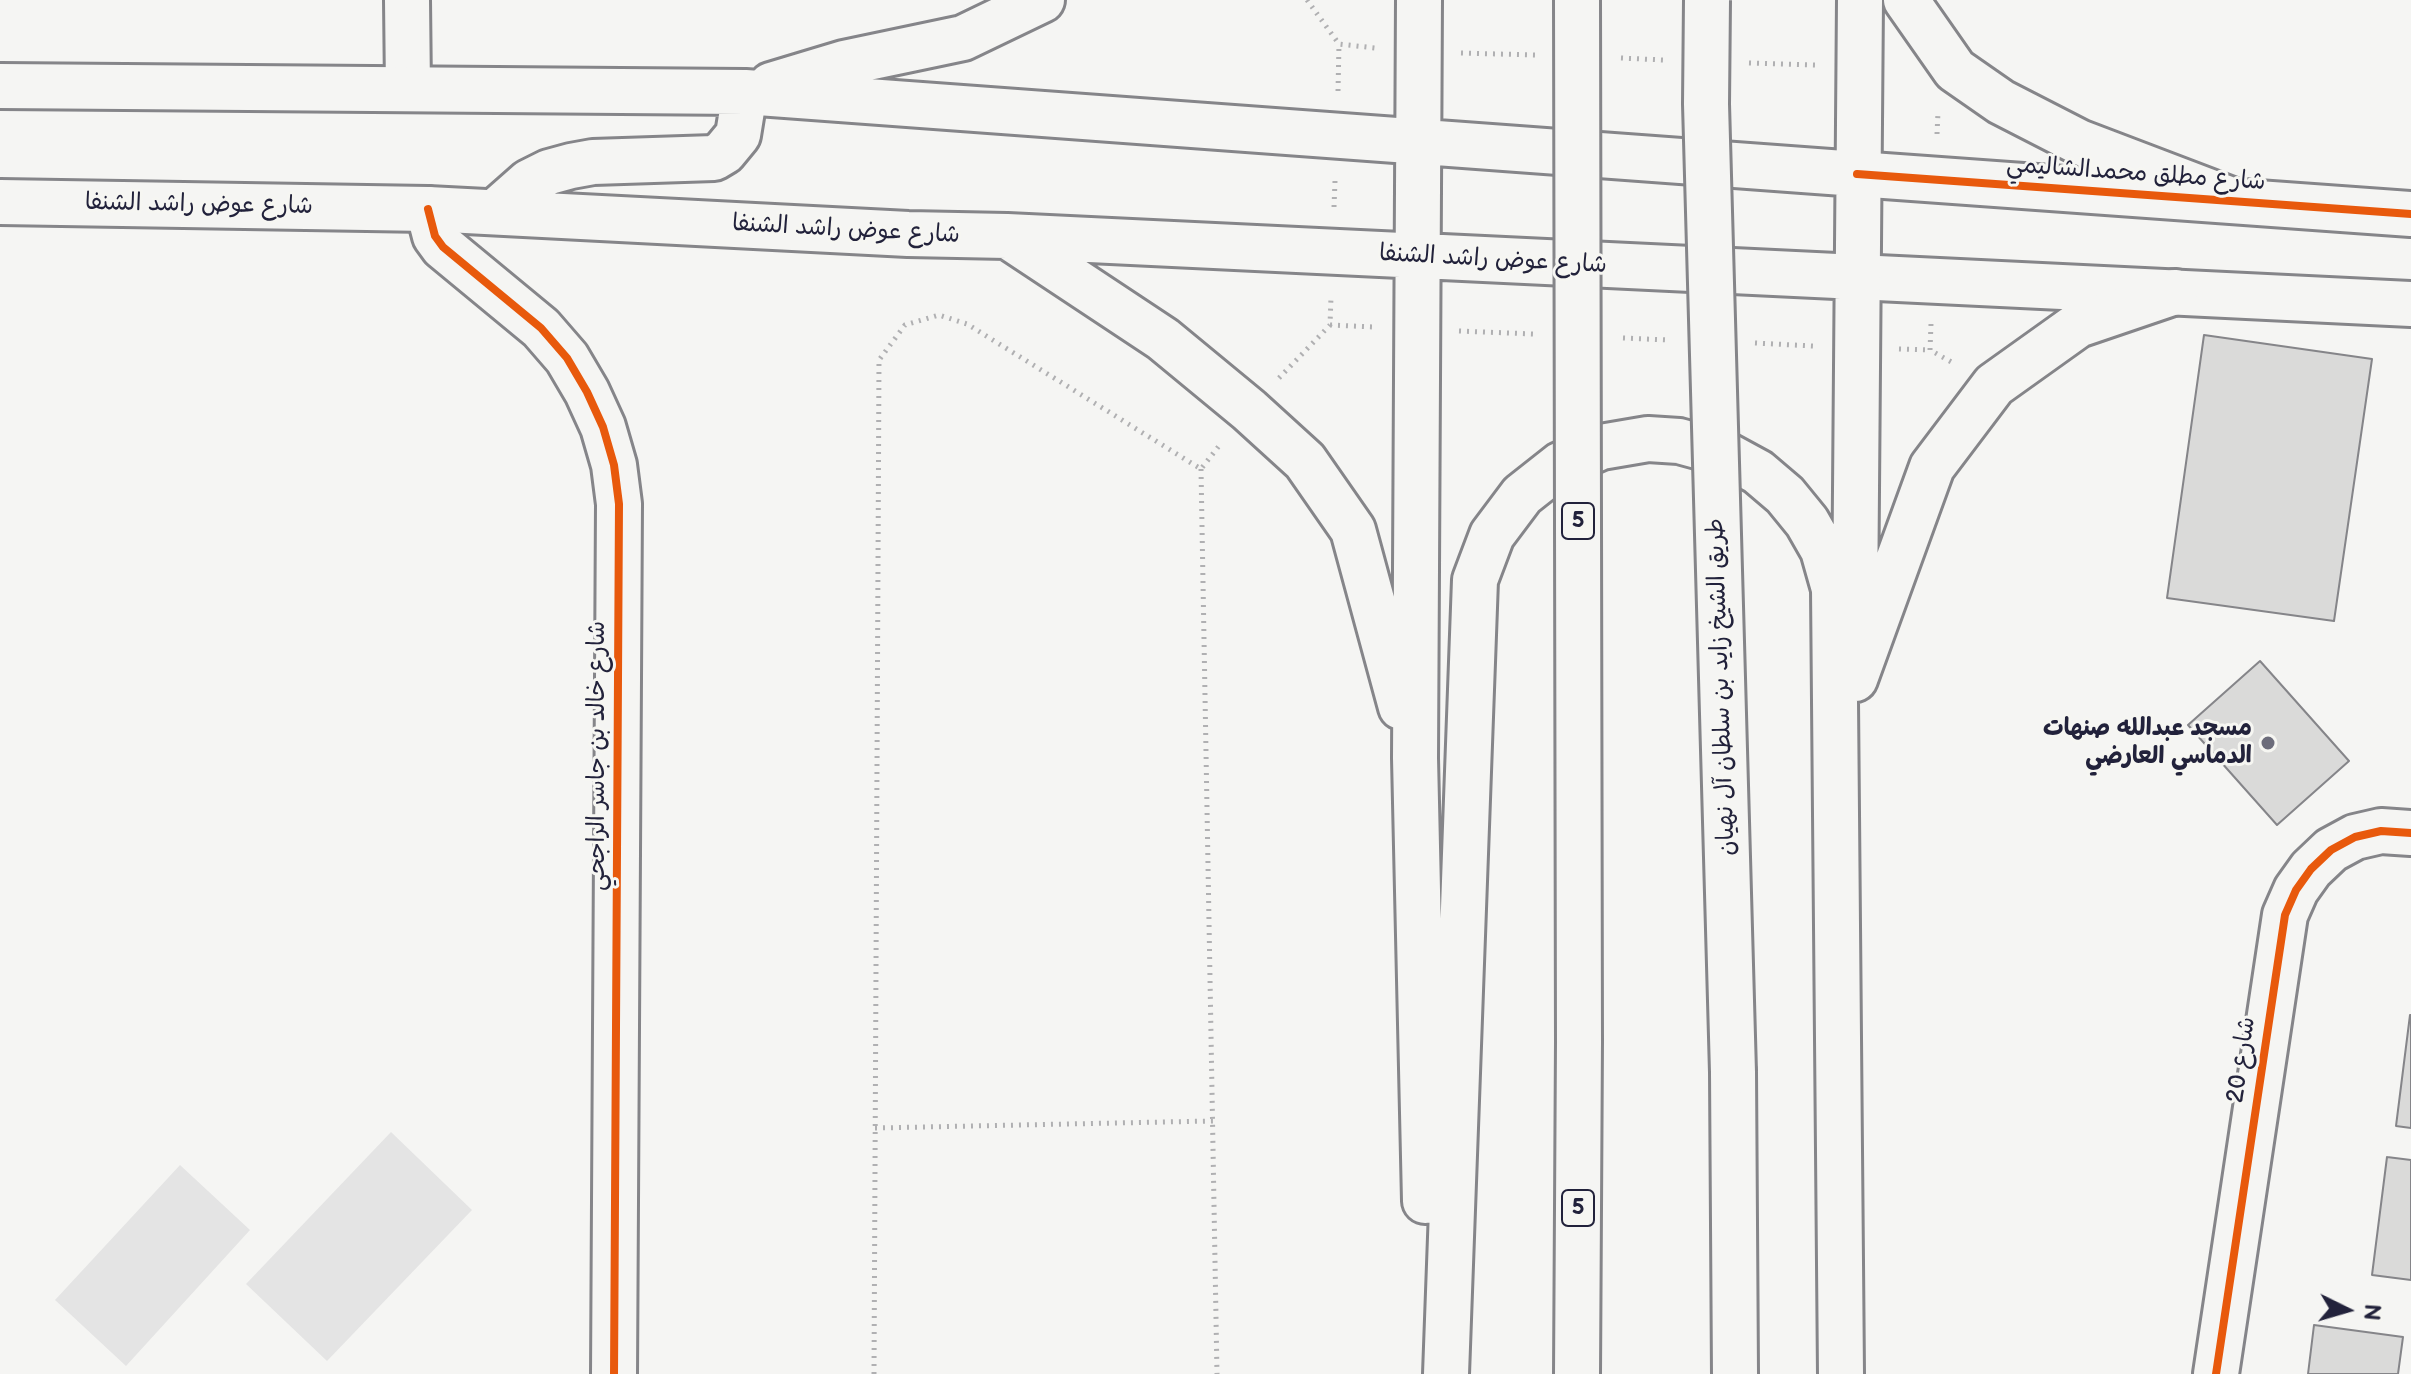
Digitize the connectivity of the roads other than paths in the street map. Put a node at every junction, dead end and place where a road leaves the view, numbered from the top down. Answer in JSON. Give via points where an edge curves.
{"nodes":[{"id":1,"x":407,"y":0,"type":"edge"},
{"id":2,"x":1042,"y":0,"type":"edge"},
{"id":3,"x":1419,"y":0,"type":"edge"},
{"id":4,"x":1577,"y":0,"type":"edge"},
{"id":5,"x":1707,"y":0,"type":"edge"},
{"id":6,"x":1860,"y":0,"type":"edge"},
{"id":7,"x":1906,"y":0,"type":"edge"},
{"id":8,"x":0,"y":86,"type":"edge"},
{"id":9,"x":408,"y":89,"type":"junction"},
{"id":10,"x":745,"y":92,"type":"junction"},
{"id":11,"x":1418,"y":142,"type":"junction"},
{"id":12,"x":1857,"y":174,"type":"junction"},
{"id":13,"x":2234,"y":201,"type":"junction"},
{"id":14,"x":0,"y":202,"type":"edge"},
{"id":15,"x":428,"y":209,"type":"junction"},
{"id":16,"x":495,"y":212,"type":"junction"},
{"id":17,"x":2411,"y":214,"type":"edge"},
{"id":18,"x":1007,"y":236,"type":"junction"},
{"id":19,"x":1418,"y":257,"type":"junction"},
{"id":20,"x":1857,"y":277,"type":"junction"},
{"id":21,"x":2175,"y":292,"type":"junction"},
{"id":22,"x":2411,"y":304,"type":"edge"},
{"id":23,"x":1855,"y":679,"type":"junction"},
{"id":24,"x":1415,"y":758,"type":"junction"},
{"id":25,"x":2411,"y":833,"type":"edge"},
{"id":26,"x":614,"y":1374,"type":"edge"},
{"id":27,"x":1429,"y":1374,"type":"edge"},
{"id":28,"x":1446,"y":1374,"type":"edge"},
{"id":29,"x":1577,"y":1374,"type":"edge"},
{"id":30,"x":1735,"y":1374,"type":"edge"},
{"id":31,"x":1844,"y":1374,"type":"edge"},
{"id":32,"x":2216,"y":1374,"type":"edge"}],
"edges":[{"from":1,"to":9,"type":"main road"},
{"from":2,"to":10,"type":"main road","via":[[963,38],[844,63]]},
{"from":3,"to":11,"type":"main road"},
{"from":4,"to":29,"type":"main road","number":"5","bridge":true},
{"from":5,"to":30,"type":"main road","name":"طريق الشيخ زايد بن سلطان آل نهيان","bridge":true,"via":[[1733,1072]]},
{"from":6,"to":12,"type":"main road"},
{"from":7,"to":13,"type":"main road","via":[[1955,70],[2001,102],[2079,142]]},
{"from":8,"to":9,"type":"main road"},
{"from":9,"to":10,"type":"main road"},
{"from":10,"to":11,"type":"main road"},
{"from":10,"to":16,"type":"main road","via":[[738,135],[714,158],[571,166],[529,182]]},
{"from":11,"to":12,"type":"main road","name":"شارع مطلق محمدالشاليمي"},
{"from":11,"to":19,"type":"main road"},
{"from":12,"to":13,"type":"main road","name":"شارع مطلق محمدالشاليمي"},
{"from":12,"to":20,"type":"main road"},
{"from":13,"to":17,"type":"main road","name":"شارع مطلق محمدالشاليمي"},
{"from":14,"to":15,"type":"main road","name":"شارع عوض راشد الشنفا"},
{"from":15,"to":16,"type":"main road","name":"شارع عوض راشد الشنفا"},
{"from":15,"to":26,"type":"main road","name":"شارع خالد بن جاسر الراجحي","via":[[443,247],[541,328],[567,358],[603,427],[614,465],[619,520]]},
{"from":16,"to":18,"type":"main road","name":"شارع عوض راشد الشنفا"},
{"from":18,"to":19,"type":"main road","name":"شارع عوض راشد الشنفا"},
{"from":18,"to":24,"type":"main road","via":[[1163,339],[1305,461],[1353,530]]},
{"from":19,"to":20,"type":"main road","name":"شارع عوض راشد الشنفا"},
{"from":19,"to":24,"type":"main road"},
{"from":20,"to":21,"type":"main road"},
{"from":20,"to":23,"type":"main road"},
{"from":21,"to":22,"type":"main road"},
{"from":21,"to":23,"type":"main road","via":[[2078,325],[1994,385],[1932,467]]},
{"from":23,"to":31,"type":"main road"},
{"from":24,"to":27,"type":"main road"},
{"from":25,"to":32,"type":"main road","name":"شارع 20","via":[[2381,831],[2331,850],[2303,879],[2285,915]]},
{"from":28,"to":31,"type":"main road","via":[[1475,580],[1492,535],[1522,495],[1560,465],[1601,447],[1648,439],[1723,453],[1758,472],[1807,522],[1823,550],[1834,589]]}]}
